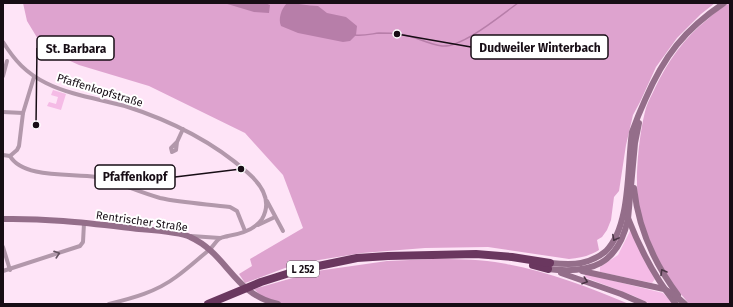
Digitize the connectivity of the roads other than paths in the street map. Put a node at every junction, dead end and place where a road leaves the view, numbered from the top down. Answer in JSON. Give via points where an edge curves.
{"nodes":[{"id":1,"x":724,"y":3,"type":"edge"},
{"id":2,"x":3,"y":42,"type":"edge"},
{"id":3,"x":13,"y":58,"type":"junction"},
{"id":4,"x":5,"y":61,"type":"edge"},
{"id":5,"x":3,"y":76,"type":"edge"},
{"id":6,"x":34,"y":77,"type":"junction"},
{"id":7,"x":643,"y":105,"type":"junction"},
{"id":8,"x":3,"y":112,"type":"edge"},
{"id":9,"x":23,"y":114,"type":"junction"},
{"id":10,"x":183,"y":129,"type":"junction"},
{"id":11,"x":177,"y":142,"type":"dead end"},
{"id":12,"x":3,"y":155,"type":"edge"},
{"id":13,"x":10,"y":156,"type":"junction"},
{"id":14,"x":633,"y":176,"type":"junction"},
{"id":15,"x":265,"y":197,"type":"junction"},
{"id":16,"x":625,"y":201,"type":"junction"},
{"id":17,"x":275,"y":217,"type":"junction"},
{"id":18,"x":3,"y":218,"type":"edge"},
{"id":19,"x":628,"y":219,"type":"junction"},
{"id":20,"x":84,"y":223,"type":"junction"},
{"id":21,"x":255,"y":226,"type":"junction"},
{"id":22,"x":245,"y":231,"type":"junction"},
{"id":23,"x":283,"y":231,"type":"dead end"},
{"id":24,"x":189,"y":236,"type":"junction"},
{"id":25,"x":220,"y":238,"type":"junction"},
{"id":26,"x":3,"y":247,"type":"edge"},
{"id":27,"x":209,"y":250,"type":"junction"},
{"id":28,"x":549,"y":266,"type":"junction"},
{"id":29,"x":10,"y":270,"type":"junction"},
{"id":30,"x":580,"y":270,"type":"junction"},
{"id":31,"x":3,"y":272,"type":"edge"},
{"id":32,"x":664,"y":289,"type":"junction"},
{"id":33,"x":109,"y":304,"type":"edge"},
{"id":34,"x":208,"y":304,"type":"edge"},
{"id":35,"x":278,"y":304,"type":"edge"},
{"id":36,"x":644,"y":304,"type":"edge"},
{"id":37,"x":676,"y":304,"type":"edge"},
{"id":38,"x":685,"y":304,"type":"edge"}],
"edges":[{"from":1,"to":7,"type":"main road","via":[[696,24],[675,46],[659,70]]},
{"from":2,"to":3,"type":"street","name":"Pfaffenkopfstraße"},
{"from":3,"to":4,"type":"street"},
{"from":3,"to":6,"type":"street","name":"Pfaffenkopfstraße"},
{"from":4,"to":5,"type":"street"},
{"from":6,"to":9,"type":"street"},
{"from":6,"to":10,"type":"street","name":"Pfaffenkopfstraße","via":[[62,89],[125,106]]},
{"from":7,"to":14,"type":"main road","via":[[635,143]]},
{"from":7,"to":16,"type":"main road","via":[[632,132]]},
{"from":8,"to":9,"type":"street"},
{"from":9,"to":13,"type":"street","via":[[20,142],[17,150]]},
{"from":10,"to":11,"type":"street"},
{"from":10,"to":15,"type":"street","name":"Pfaffenkopfstraße","via":[[235,161],[260,184]]},
{"from":12,"to":13,"type":"street"},
{"from":13,"to":22,"type":"street","via":[[22,166],[36,171],[95,177],[171,200],[230,207],[237,211]]},
{"from":14,"to":19,"type":"main road"},
{"from":38,"to":14,"type":"main road","one_way":true,"via":[[662,272],[647,241],[638,212]]},
{"from":15,"to":17,"type":"street","name":"Pfaffenkopfstraße"},
{"from":15,"to":21,"type":"street","via":[[265,212]]},
{"from":16,"to":19,"type":"main road"},
{"from":16,"to":28,"type":"main road","one_way":true,"via":[[618,233],[606,251],[592,260]]},
{"from":17,"to":21,"type":"street"},
{"from":17,"to":23,"type":"street","name":"Pfaffenkopfstraße"},
{"from":18,"to":20,"type":"main road","name":"Rentrischer Straße"},
{"from":19,"to":30,"type":"main road","via":[[626,231],[614,253],[597,265]]},
{"from":19,"to":32,"type":"main road","via":[[642,252]]},
{"from":20,"to":24,"type":"main road","name":"Rentrischer Straße"},
{"from":29,"to":20,"type":"street","one_way":true,"via":[[80,246],[83,242]]},
{"from":21,"to":22,"type":"street"},
{"from":22,"to":25,"type":"street"},
{"from":24,"to":25,"type":"street"},
{"from":24,"to":27,"type":"main road","name":"Rentrischer Straße"},
{"from":25,"to":27,"type":"street"},
{"from":26,"to":29,"type":"street"},
{"from":27,"to":33,"type":"street","via":[[166,284],[145,294]]},
{"from":27,"to":35,"type":"main road","name":"Rentrischer Straße","via":[[251,293]]},
{"from":28,"to":30,"type":"main road","via":[[562,271]]},
{"from":28,"to":34,"type":"highway","number":"L 252","via":[[463,254],[357,258],[299,270]]},
{"from":28,"to":36,"type":"main road","one_way":true},
{"from":29,"to":31,"type":"street"},
{"from":30,"to":32,"type":"main road"},
{"from":32,"to":37,"type":"main road"},
{"from":32,"to":38,"type":"main road","via":[[676,294]]}]}
